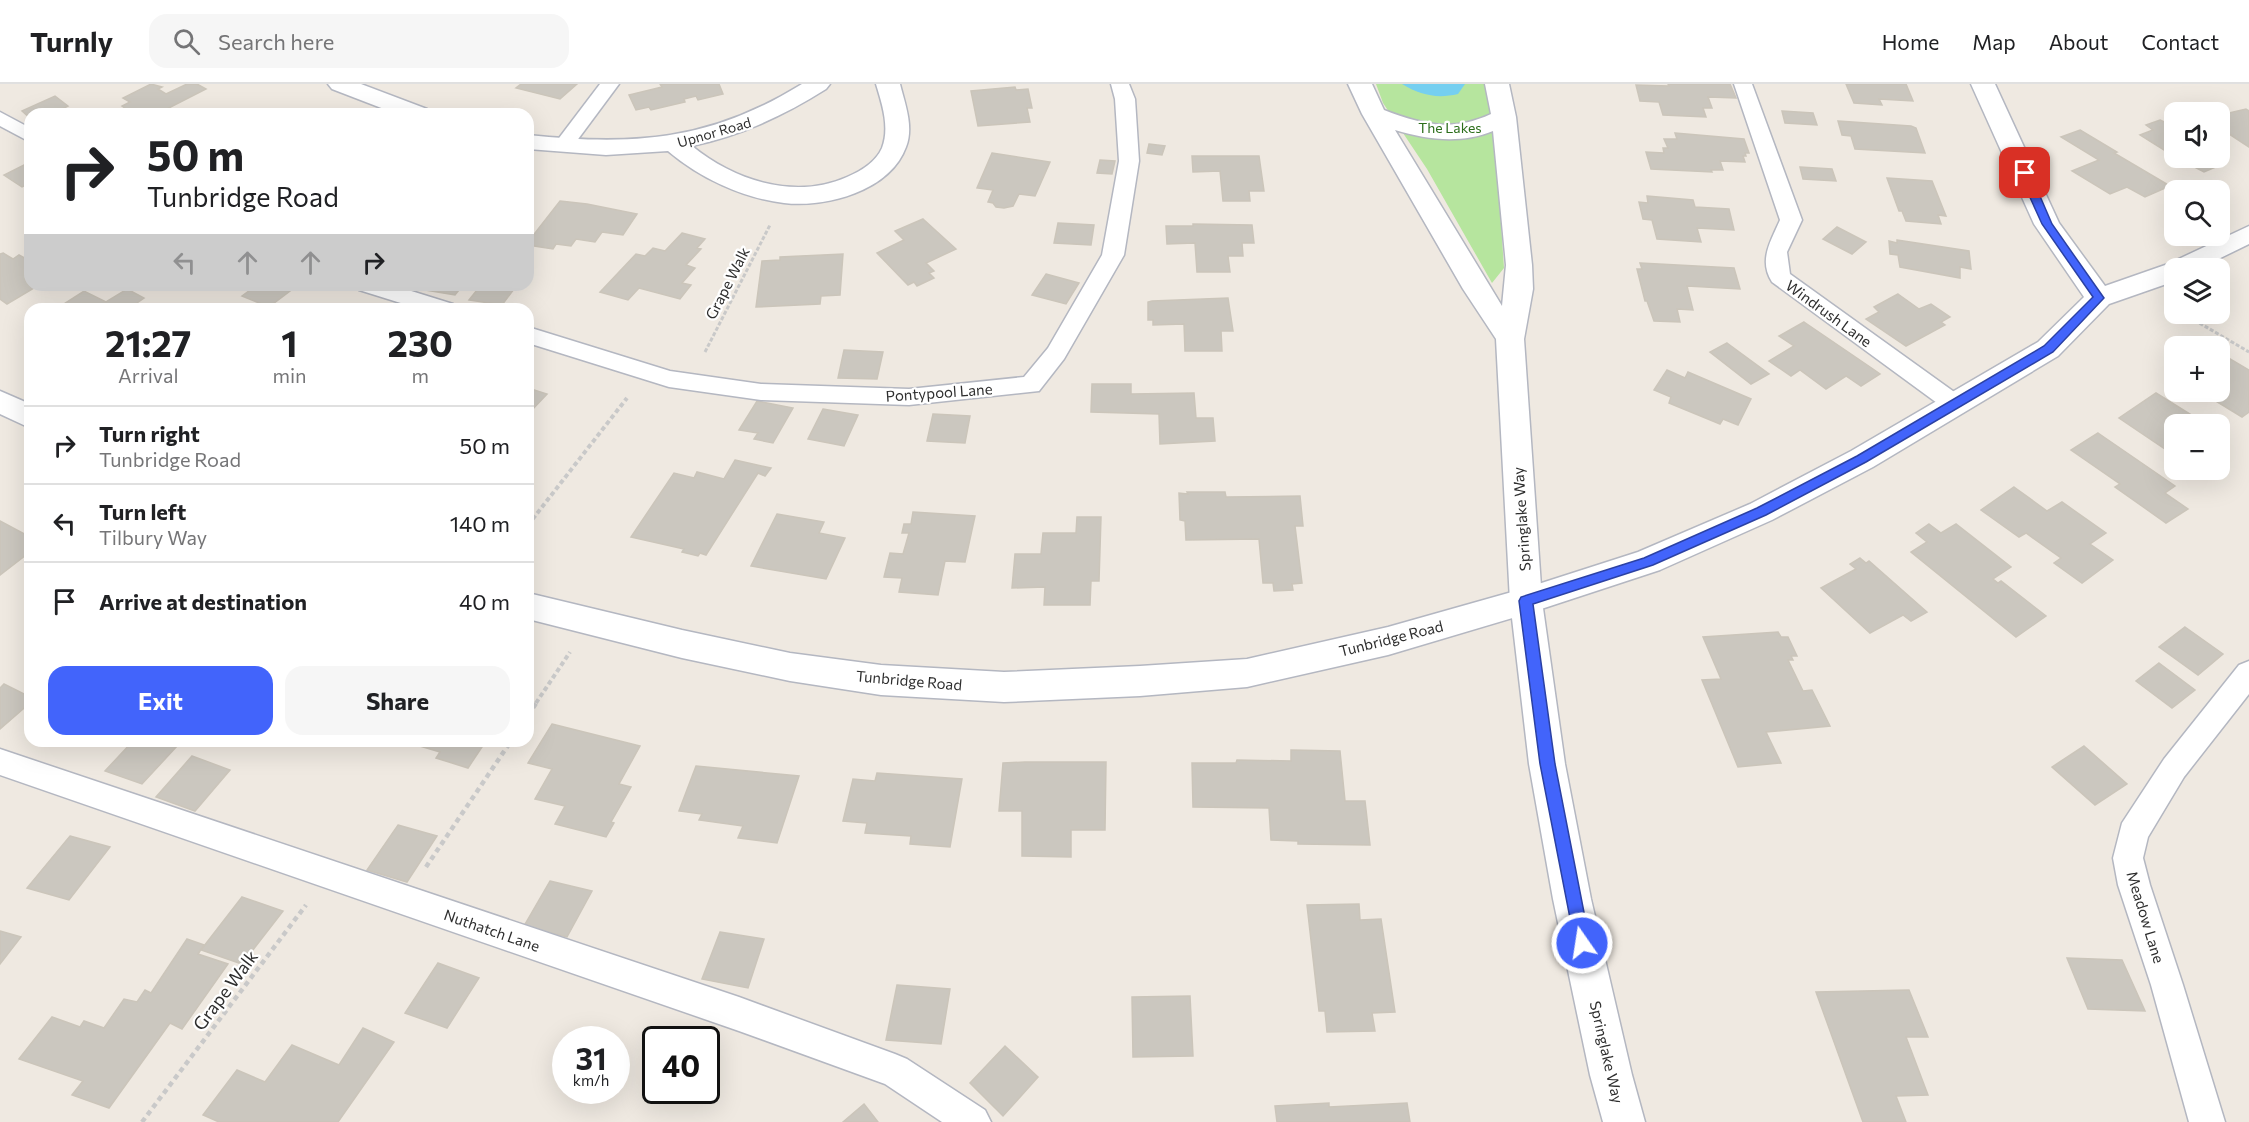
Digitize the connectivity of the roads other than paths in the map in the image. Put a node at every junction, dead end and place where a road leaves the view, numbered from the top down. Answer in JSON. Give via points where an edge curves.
{"nodes":[{"id":1,"x":340,"y":84,"type":"edge"},
{"id":2,"x":610,"y":84,"type":"edge"},
{"id":3,"x":818,"y":84,"type":"edge"},
{"id":4,"x":888,"y":84,"type":"edge"},
{"id":5,"x":1120,"y":84,"type":"edge"},
{"id":6,"x":1360,"y":84,"type":"edge"},
{"id":7,"x":1497,"y":84,"type":"edge"},
{"id":8,"x":1743,"y":84,"type":"edge"},
{"id":9,"x":1983,"y":84,"type":"edge"},
{"id":10,"x":403,"y":108,"type":"edge"},
{"id":11,"x":1374,"y":114,"type":"junction"},
{"id":12,"x":1504,"y":117,"type":"junction"},
{"id":13,"x":0,"y":118,"type":"edge"},
{"id":14,"x":24,"y":132,"type":"edge"},
{"id":15,"x":534,"y":143,"type":"edge"},
{"id":16,"x":675,"y":144,"type":"junction"},
{"id":17,"x":563,"y":146,"type":"junction"},
{"id":18,"x":2249,"y":234,"type":"edge"},
{"id":19,"x":2200,"y":258,"type":"edge"},
{"id":20,"x":2164,"y":275,"type":"edge"},
{"id":21,"x":386,"y":291,"type":"edge"},
{"id":22,"x":2099,"y":298,"type":"junction"},
{"id":23,"x":426,"y":303,"type":"edge"},
{"id":24,"x":534,"y":337,"type":"edge"},
{"id":25,"x":1510,"y":339,"type":"junction"},
{"id":26,"x":0,"y":401,"type":"edge"},
{"id":27,"x":1956,"y":405,"type":"junction"},
{"id":28,"x":24,"y":414,"type":"edge"},
{"id":29,"x":1526,"y":601,"type":"junction"},
{"id":30,"x":534,"y":608,"type":"edge"},
{"id":31,"x":2249,"y":673,"type":"edge"},
{"id":32,"x":0,"y":762,"type":"edge"},
{"id":33,"x":973,"y":1122,"type":"edge"},
{"id":34,"x":1624,"y":1122,"type":"edge"},
{"id":35,"x":2207,"y":1122,"type":"edge"}],
"edges":[{"from":1,"to":10,"type":"street"},
{"from":2,"to":17,"type":"lane"},
{"from":3,"to":16,"type":"street","name":"Upnor Road","via":[[775,112]]},
{"from":4,"to":16,"type":"street","via":[[897,119],[893,150],[884,164],[852,185],[831,192],[785,196],[765,191],[702,166]]},
{"from":5,"to":24,"type":"lane","name":"Pontypool Lane","via":[[1125,99],[1130,161],[1113,255],[1056,353],[1032,385],[909,396],[761,392],[647,372]]},
{"from":6,"to":11,"type":"street","name":"Springlake Way"},
{"from":7,"to":12,"type":"street","name":"Springlake Way"},
{"from":8,"to":27,"type":"lane","name":"Windrush Lane","via":[[1791,220],[1776,252],[1780,277]]},
{"from":9,"to":22,"type":"street","via":[[2047,224]]},
{"from":11,"to":12,"type":"street","via":[[1406,127],[1432,131],[1476,130]]},
{"from":11,"to":25,"type":"street","name":"Springlake Way"},
{"from":12,"to":25,"type":"street","name":"Springlake Way","via":[[1519,277]]},
{"from":13,"to":14,"type":"lane"},
{"from":15,"to":17,"type":"street","name":"Upnor Road"},
{"from":16,"to":17,"type":"street","name":"Upnor Road"},
{"from":18,"to":19,"type":"street"},
{"from":20,"to":22,"type":"street","name":"Tunbridge Road"},
{"from":21,"to":23,"type":"lane"},
{"from":22,"to":27,"type":"street","name":"Tunbridge Road","via":[[2049,349]]},
{"from":25,"to":29,"type":"street","name":"Springlake Way"},
{"from":26,"to":28,"type":"street"},
{"from":27,"to":29,"type":"street","name":"Tunbridge Road","via":[[1761,512],[1649,561]]},
{"from":29,"to":30,"type":"street","name":"Tunbridge Road","via":[[1388,640],[1247,672],[1004,687],[881,680],[790,667]]},
{"from":29,"to":34,"type":"street","name":"Springlake Way","via":[[1548,764],[1572,899]]},
{"from":31,"to":35,"type":"lane","name":"Meadow Lane","via":[[2174,768],[2133,833],[2128,858]]},
{"from":32,"to":33,"type":"lane","name":"Nuthatch Lane","via":[[895,1071]]}]}
